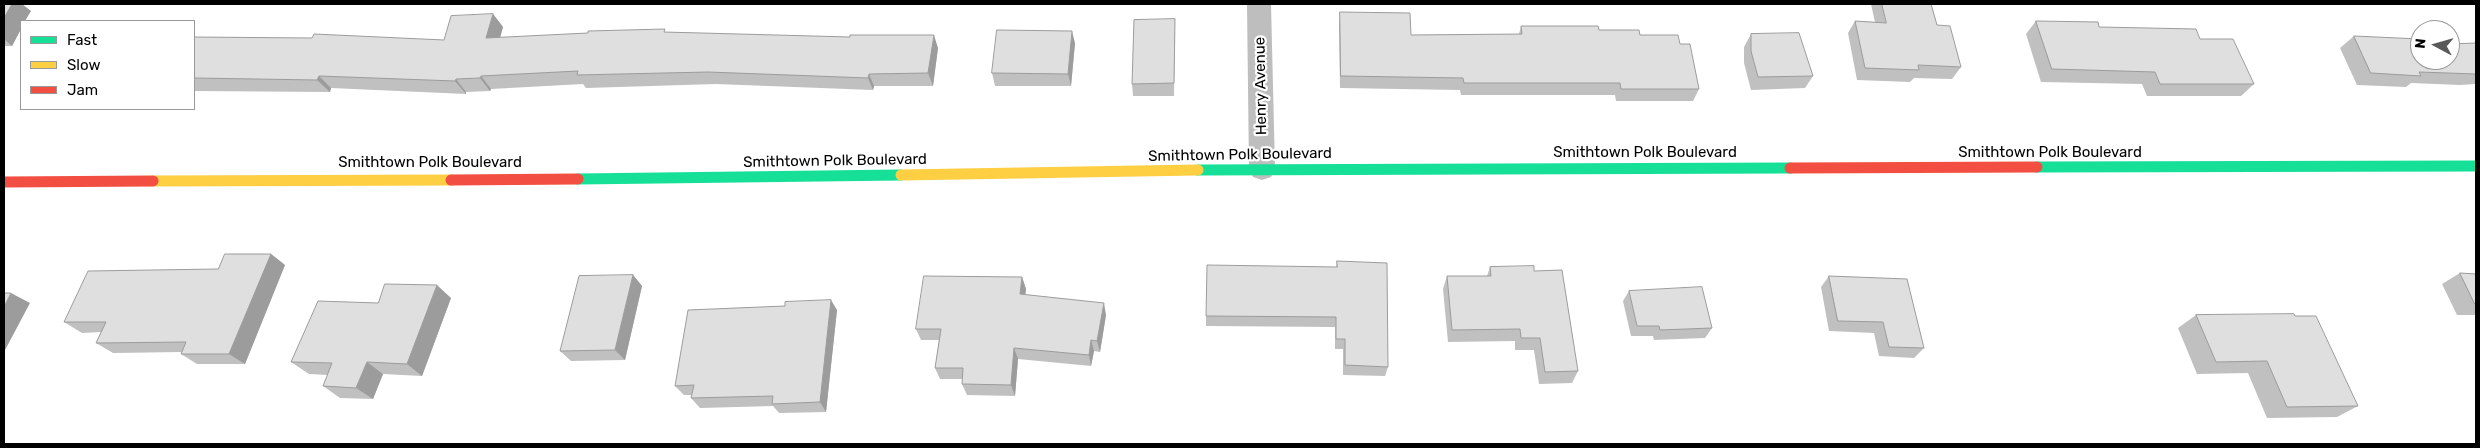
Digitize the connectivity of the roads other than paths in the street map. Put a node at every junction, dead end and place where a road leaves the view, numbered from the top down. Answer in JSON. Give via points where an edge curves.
{"nodes":[{"id":1,"x":1259,"y":4,"type":"edge"},
{"id":2,"x":2476,"y":166,"type":"edge"},
{"id":3,"x":1262,"y":169,"type":"junction"},
{"id":4,"x":4,"y":182,"type":"edge"}],
"edges":[{"from":1,"to":3,"type":"street","name":"Henry Avenue"},
{"from":2,"to":3,"type":"street","name":"Smithtown Polk Boulevard"},
{"from":3,"to":4,"type":"street","name":"Smithtown Polk Boulevard","via":[[719,178]]}]}
